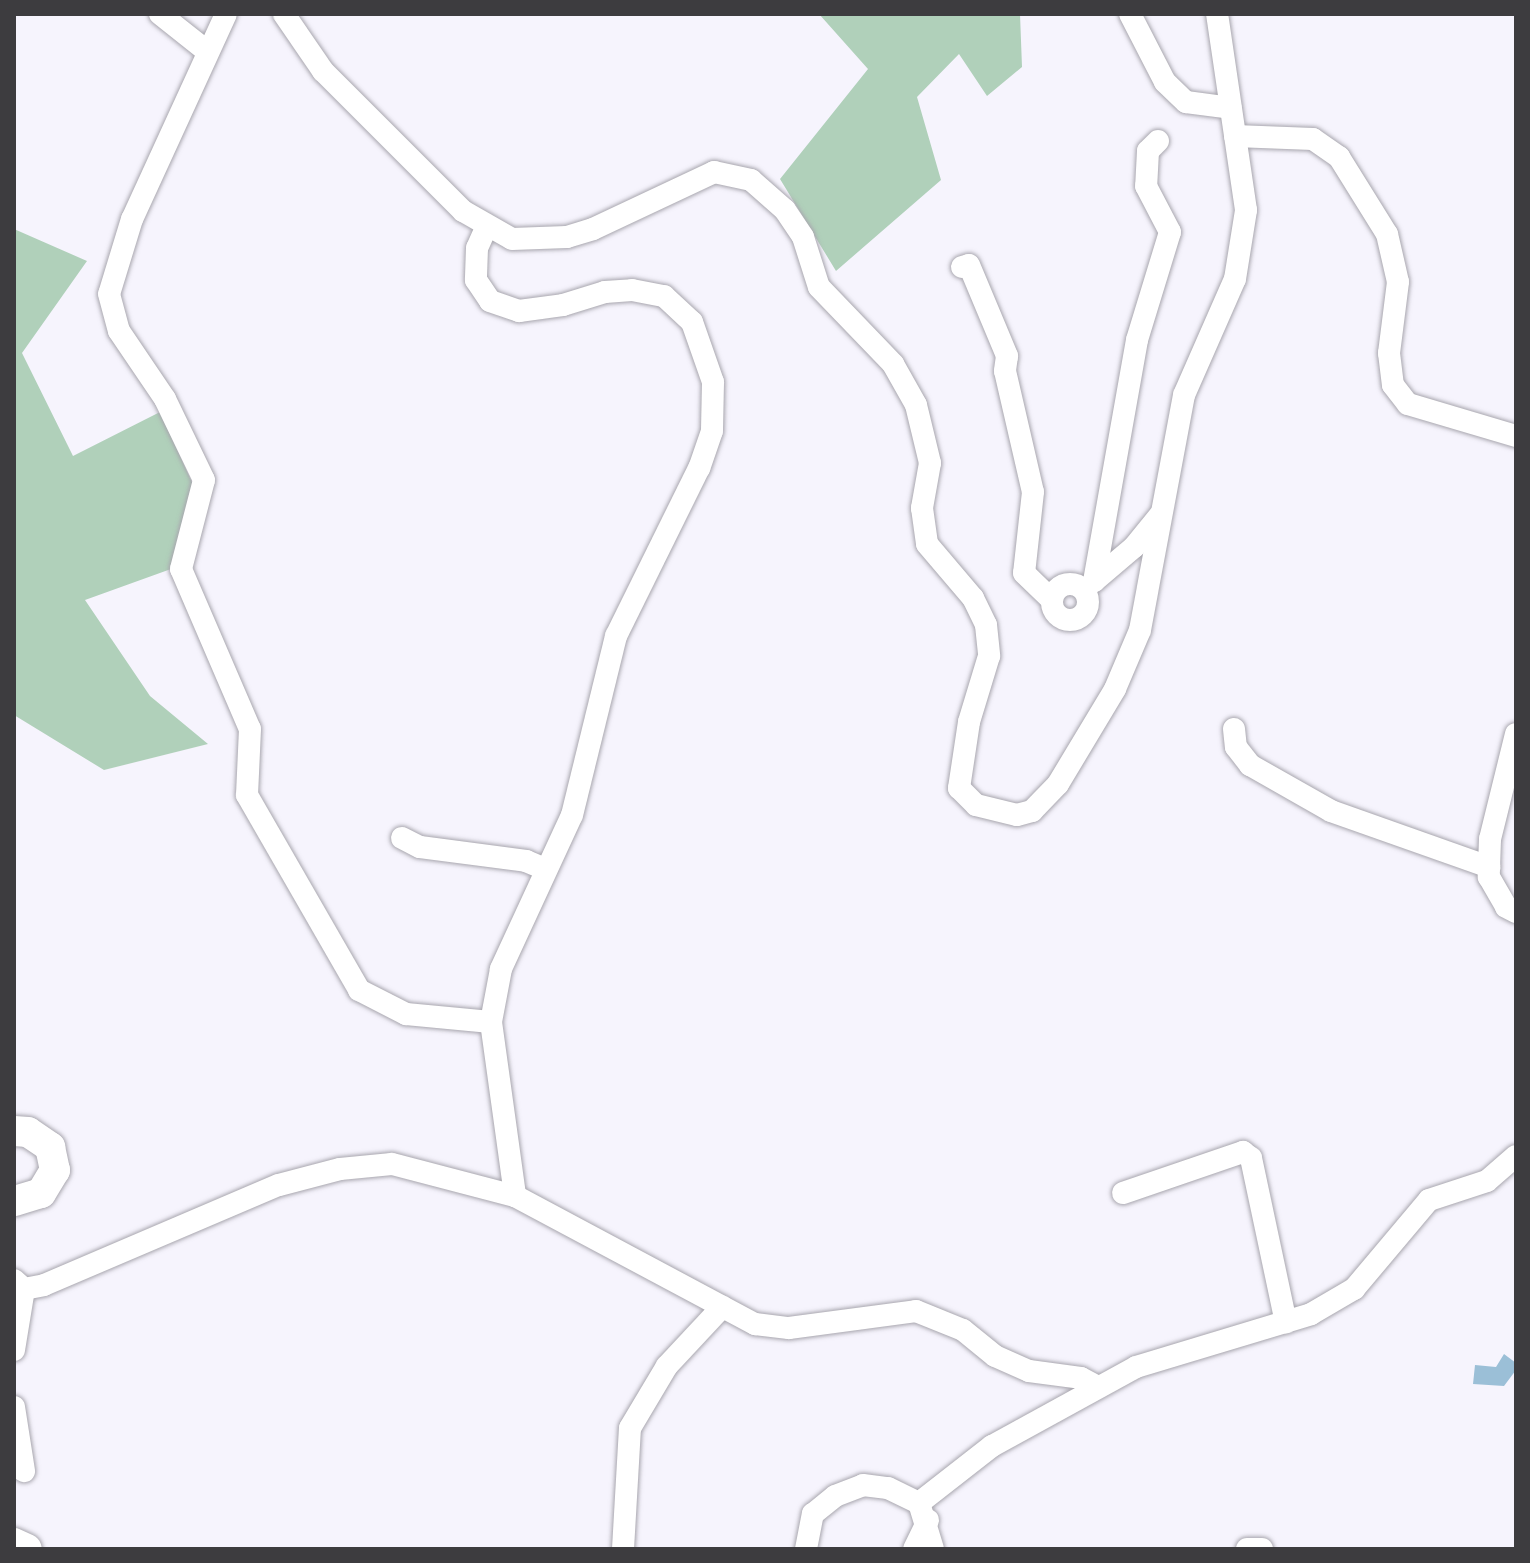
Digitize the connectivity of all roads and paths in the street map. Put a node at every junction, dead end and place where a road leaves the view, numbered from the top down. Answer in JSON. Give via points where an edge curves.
{"nodes":[{"id":1,"x":160,"y":14,"type":"edge"},
{"id":2,"x":226,"y":14,"type":"edge"},
{"id":3,"x":284,"y":14,"type":"edge"},
{"id":4,"x":1130,"y":14,"type":"edge"},
{"id":5,"x":1217,"y":14,"type":"edge"},
{"id":6,"x":208,"y":52,"type":"junction"},
{"id":7,"x":1231,"y":108,"type":"junction"},
{"id":8,"x":1235,"y":136,"type":"junction"},
{"id":9,"x":1158,"y":141,"type":"dead end"},
{"id":10,"x":486,"y":228,"type":"junction"},
{"id":11,"x":962,"y":267,"type":"dead end"},
{"id":12,"x":1516,"y":436,"type":"edge"},
{"id":13,"x":1161,"y":514,"type":"junction"},
{"id":14,"x":1089,"y":587,"type":"junction"},
{"id":15,"x":1234,"y":729,"type":"dead end"},
{"id":16,"x":1516,"y":734,"type":"edge"},
{"id":17,"x":402,"y":838,"type":"dead end"},
{"id":18,"x":1489,"y":867,"type":"junction"},
{"id":19,"x":545,"y":869,"type":"junction"},
{"id":20,"x":1516,"y":912,"type":"edge"},
{"id":21,"x":491,"y":1022,"type":"junction"},
{"id":22,"x":14,"y":1131,"type":"edge"},
{"id":23,"x":1516,"y":1156,"type":"edge"},
{"id":24,"x":1123,"y":1193,"type":"dead end"},
{"id":25,"x":515,"y":1196,"type":"junction"},
{"id":26,"x":14,"y":1201,"type":"edge"},
{"id":27,"x":19,"y":1284,"type":"edge"},
{"id":28,"x":722,"y":1307,"type":"junction"},
{"id":29,"x":1286,"y":1322,"type":"junction"},
{"id":30,"x":14,"y":1350,"type":"edge"},
{"id":31,"x":1096,"y":1386,"type":"junction"},
{"id":32,"x":14,"y":1407,"type":"edge"},
{"id":33,"x":24,"y":1471,"type":"dead end"},
{"id":34,"x":924,"y":1511,"type":"junction"},
{"id":35,"x":14,"y":1543,"type":"edge"},
{"id":36,"x":27,"y":1549,"type":"edge"},
{"id":37,"x":623,"y":1549,"type":"edge"},
{"id":38,"x":806,"y":1549,"type":"edge"},
{"id":39,"x":914,"y":1549,"type":"edge"},
{"id":40,"x":933,"y":1549,"type":"edge"},
{"id":41,"x":1247,"y":1549,"type":"edge"},
{"id":42,"x":1262,"y":1549,"type":"edge"}],
"edges":[{"from":1,"to":6,"type":"street"},
{"from":2,"to":6,"type":"street"},
{"from":3,"to":10,"type":"street","via":[[323,71]]},
{"from":4,"to":7,"type":"street","via":[[1165,82],[1186,102]]},
{"from":5,"to":7,"type":"street"},
{"from":6,"to":21,"type":"street","via":[[132,219],[109,294],[119,331],[165,399],[204,480],[181,569],[250,729],[247,795],[359,990],[406,1014]]},
{"from":7,"to":8,"type":"street"},
{"from":8,"to":12,"type":"street","via":[[1313,139],[1339,157],[1382,223],[1393,258],[1398,282],[1389,353],[1393,385],[1408,404]]},
{"from":8,"to":13,"type":"street","via":[[1246,210],[1235,279],[1184,395]]},
{"from":9,"to":14,"type":"street","via":[[1148,151],[1146,186],[1170,232],[1137,340]]},
{"from":10,"to":13,"type":"street","via":[[512,239],[567,237],[714,172],[751,180],[785,210],[803,237],[819,287],[893,364],[916,405],[930,463],[922,508],[927,544],[973,598],[986,625],[989,656],[969,722],[959,788],[996,814],[1017,815],[1041,802],[1084,744],[1115,689],[1140,630]]},
{"from":10,"to":19,"type":"street","via":[[477,248],[476,280],[490,301],[519,311],[605,292],[664,296],[692,322],[713,382],[712,431],[616,636],[572,815]]},
{"from":11,"to":14,"type":"street","via":[[969,265],[1007,356],[1005,371],[1033,492],[1024,573],[1065,620],[1087,611]]},
{"from":13,"to":14,"type":"street"},
{"from":15,"to":18,"type":"street","via":[[1236,747],[1250,765],[1331,811]]},
{"from":16,"to":18,"type":"street","via":[[1490,839]]},
{"from":17,"to":19,"type":"street","via":[[420,847],[526,861]]},
{"from":18,"to":20,"type":"street","via":[[1506,907]]},
{"from":19,"to":21,"type":"street","via":[[501,969]]},
{"from":21,"to":25,"type":"street"},
{"from":22,"to":26,"type":"main road","via":[[28,1132],[50,1147],[55,1170],[41,1193]]},
{"from":23,"to":29,"type":"street","via":[[1487,1181],[1429,1200],[1354,1289]]},
{"from":24,"to":29,"type":"street","via":[[1243,1152],[1251,1158]]},
{"from":25,"to":27,"type":"street","via":[[392,1164],[340,1169],[208,1212],[126,1253]]},
{"from":25,"to":28,"type":"street"},
{"from":27,"to":30,"type":"street"},
{"from":28,"to":31,"type":"street","via":[[755,1324],[789,1328],[916,1311],[963,1330],[995,1356],[1018,1366],[1081,1378]]},
{"from":28,"to":37,"type":"street","via":[[667,1366],[630,1428]]},
{"from":29,"to":31,"type":"street","via":[[1136,1367]]},
{"from":31,"to":34,"type":"street","via":[[992,1446]]},
{"from":32,"to":33,"type":"street"},
{"from":34,"to":38,"type":"street","via":[[888,1488],[863,1485],[835,1496],[813,1514]]},
{"from":34,"to":39,"type":"street"},
{"from":34,"to":40,"type":"street"},
{"from":35,"to":36,"type":"main road"},
{"from":41,"to":42,"type":"street"}]}
